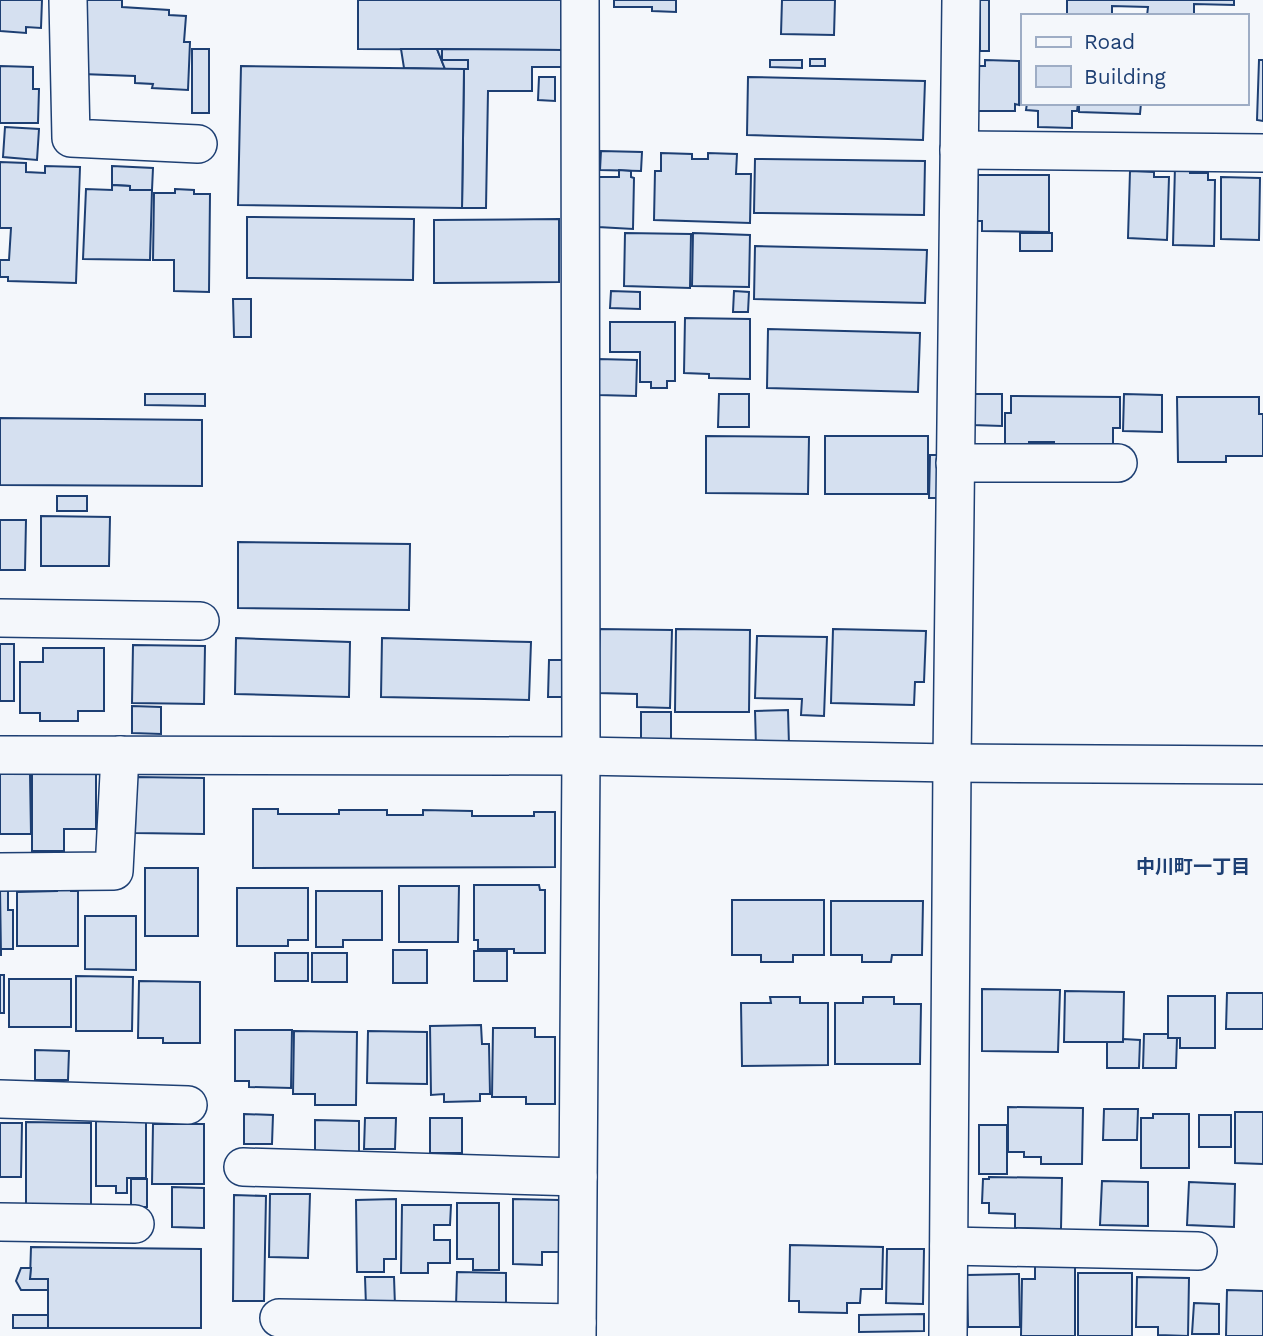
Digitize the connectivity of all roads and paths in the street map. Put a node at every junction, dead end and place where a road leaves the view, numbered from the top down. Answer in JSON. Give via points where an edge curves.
{"nodes":[{"id":1,"x":68,"y":0,"type":"edge"},
{"id":2,"x":580,"y":0,"type":"edge"},
{"id":3,"x":961,"y":0,"type":"edge"},
{"id":4,"x":198,"y":144,"type":"dead end"},
{"id":5,"x":959,"y":150,"type":"junction"},
{"id":6,"x":1263,"y":153,"type":"edge"},
{"id":7,"x":955,"y":463,"type":"junction"},
{"id":8,"x":1118,"y":463,"type":"dead end"},
{"id":9,"x":0,"y":618,"type":"edge"},
{"id":10,"x":200,"y":621,"type":"dead end"},
{"id":11,"x":0,"y":755,"type":"edge"},
{"id":12,"x":120,"y":755,"type":"junction"},
{"id":13,"x":581,"y":756,"type":"junction"},
{"id":14,"x":952,"y":763,"type":"junction"},
{"id":15,"x":1263,"y":765,"type":"edge"},
{"id":16,"x":0,"y":872,"type":"edge"},
{"id":17,"x":0,"y":1099,"type":"edge"},
{"id":18,"x":188,"y":1105,"type":"dead end"},
{"id":19,"x":243,"y":1167,"type":"dead end"},
{"id":20,"x":578,"y":1177,"type":"junction"},
{"id":21,"x":0,"y":1222,"type":"edge"},
{"id":22,"x":135,"y":1224,"type":"dead end"},
{"id":23,"x":949,"y":1246,"type":"junction"},
{"id":24,"x":1198,"y":1251,"type":"dead end"},
{"id":25,"x":279,"y":1318,"type":"dead end"},
{"id":26,"x":577,"y":1330,"type":"edge"},
{"id":27,"x":948,"y":1336,"type":"edge"}],
"edges":[{"from":1,"to":4,"type":"street","via":[[71,138]]},
{"from":2,"to":13,"type":"street"},
{"from":3,"to":5,"type":"street"},
{"from":5,"to":6,"type":"street"},
{"from":5,"to":7,"type":"street"},
{"from":7,"to":8,"type":"street"},
{"from":7,"to":14,"type":"street"},
{"from":9,"to":10,"type":"street"},
{"from":11,"to":12,"type":"street"},
{"from":12,"to":13,"type":"street"},
{"from":12,"to":16,"type":"street","via":[[114,871]]},
{"from":13,"to":14,"type":"street"},
{"from":13,"to":20,"type":"street"},
{"from":14,"to":15,"type":"street"},
{"from":14,"to":23,"type":"street"},
{"from":17,"to":18,"type":"street"},
{"from":19,"to":20,"type":"street"},
{"from":20,"to":26,"type":"street"},
{"from":21,"to":22,"type":"street"},
{"from":23,"to":24,"type":"street"},
{"from":23,"to":27,"type":"street"},
{"from":25,"to":26,"type":"street"}]}
